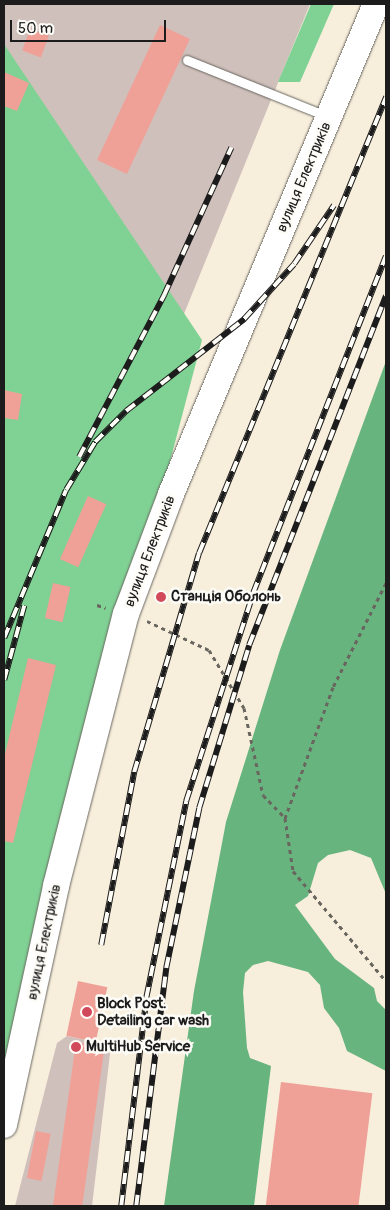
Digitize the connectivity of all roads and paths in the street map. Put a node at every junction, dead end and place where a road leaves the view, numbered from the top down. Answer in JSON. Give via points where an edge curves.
{"nodes":[{"id":1,"x":376,"y":4,"type":"edge"},
{"id":2,"x":187,"y":60,"type":"dead end"},
{"id":3,"x":329,"y":117,"type":"junction"},
{"id":4,"x":386,"y":583,"type":"edge"},
{"id":5,"x":97,"y":605,"type":"dead end"},
{"id":6,"x":126,"y":614,"type":"junction"},
{"id":7,"x":285,"y":818,"type":"junction"},
{"id":8,"x":386,"y":981,"type":"edge"},
{"id":9,"x":4,"y":1125,"type":"edge"}],
"edges":[{"from":1,"to":3,"type":"street","name":"вулиця Електриків"},
{"from":2,"to":3,"type":"lane"},
{"from":3,"to":6,"type":"street","name":"вулиця Електриків","via":[[171,494]]},
{"from":4,"to":7,"type":"path","via":[[333,687]]},
{"from":5,"to":6,"type":"path"},
{"from":6,"to":7,"type":"path","via":[[209,650],[244,708],[262,795]]},
{"from":6,"to":9,"type":"street","name":"вулиця Електриків","via":[[56,886]]},
{"from":7,"to":8,"type":"path","via":[[292,871]]}]}
